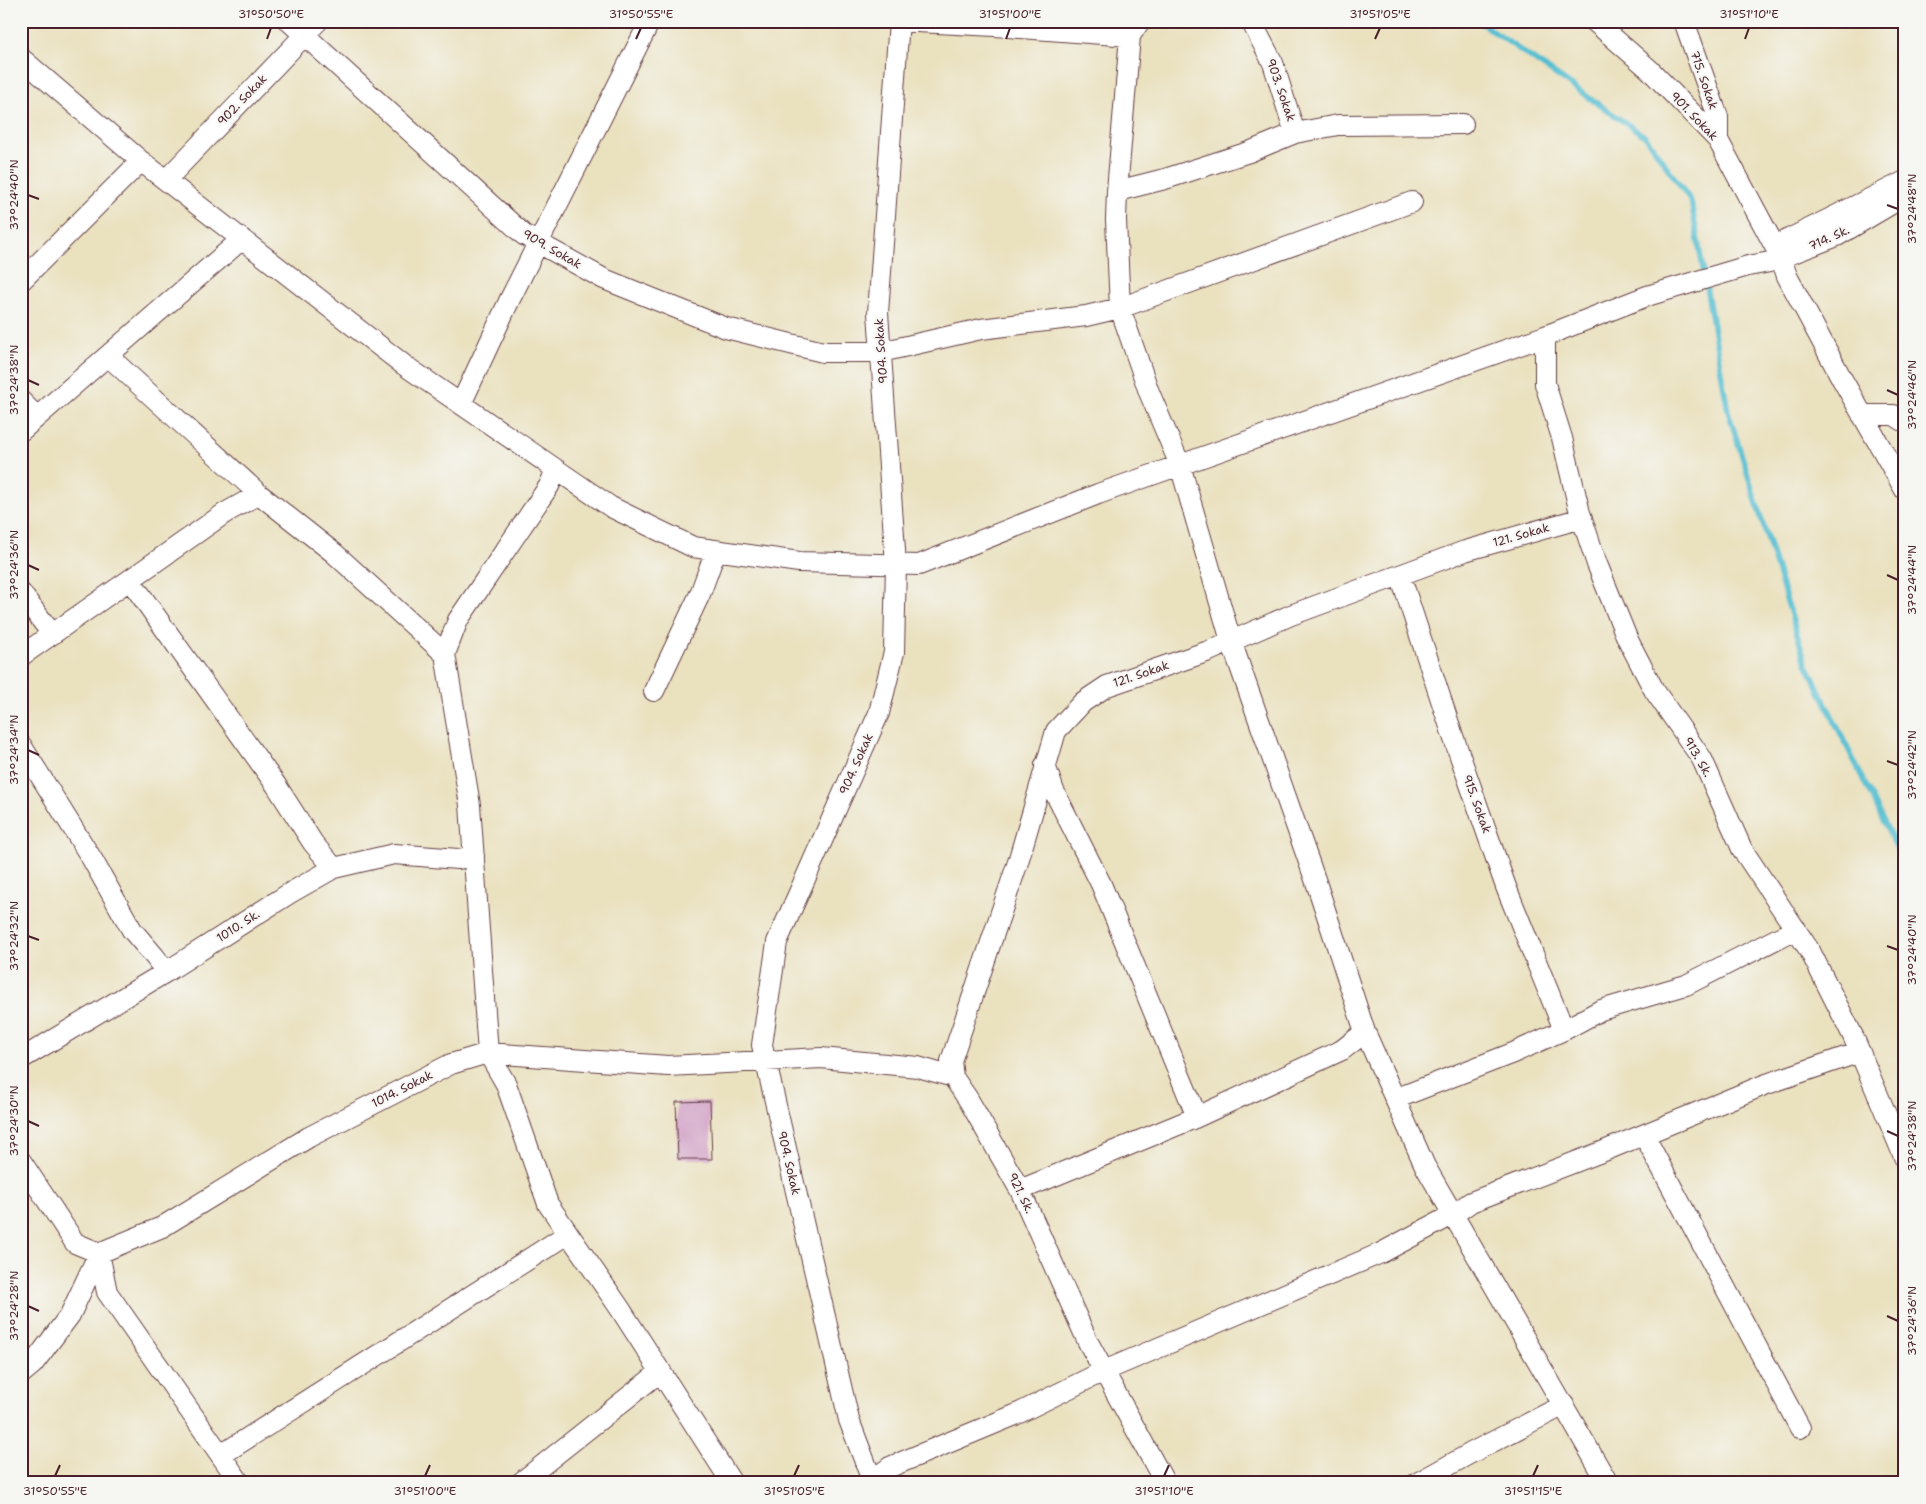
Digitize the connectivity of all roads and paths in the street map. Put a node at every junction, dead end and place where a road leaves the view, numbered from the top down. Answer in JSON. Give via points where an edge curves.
{"nodes":[{"id":1,"x":289,"y":21,"type":"edge"},
{"id":2,"x":318,"y":21,"type":"edge"},
{"id":3,"x":650,"y":21,"type":"edge"},
{"id":4,"x":899,"y":21,"type":"edge"},
{"id":5,"x":1251,"y":21,"type":"edge"},
{"id":6,"x":1594,"y":21,"type":"edge"},
{"id":7,"x":1684,"y":21,"type":"edge"},
{"id":8,"x":1135,"y":29,"type":"edge"},
{"id":9,"x":304,"y":35,"type":"junction"},
{"id":10,"x":21,"y":58,"type":"edge"},
{"id":11,"x":1463,"y":124,"type":"dead end"},
{"id":12,"x":1295,"y":133,"type":"junction"},
{"id":13,"x":1718,"y":140,"type":"junction"},
{"id":14,"x":142,"y":161,"type":"junction"},
{"id":15,"x":166,"y":180,"type":"junction"},
{"id":16,"x":1905,"y":181,"type":"edge"},
{"id":17,"x":1117,"y":191,"type":"junction"},
{"id":18,"x":1905,"y":196,"type":"edge"},
{"id":19,"x":1412,"y":202,"type":"dead end"},
{"id":20,"x":242,"y":239,"type":"junction"},
{"id":21,"x":539,"y":243,"type":"junction"},
{"id":22,"x":1778,"y":252,"type":"junction"},
{"id":23,"x":21,"y":281,"type":"edge"},
{"id":24,"x":1120,"y":308,"type":"junction"},
{"id":25,"x":1545,"y":336,"type":"junction"},
{"id":26,"x":881,"y":352,"type":"junction"},
{"id":27,"x":108,"y":356,"type":"junction"},
{"id":28,"x":21,"y":401,"type":"edge"},
{"id":29,"x":461,"y":404,"type":"junction"},
{"id":30,"x":1862,"y":415,"type":"junction"},
{"id":31,"x":37,"y":417,"type":"junction"},
{"id":32,"x":1901,"y":417,"type":"edge"},
{"id":33,"x":21,"y":431,"type":"edge"},
{"id":34,"x":1180,"y":465,"type":"junction"},
{"id":35,"x":556,"y":470,"type":"junction"},
{"id":36,"x":1905,"y":490,"type":"edge"},
{"id":37,"x":259,"y":494,"type":"junction"},
{"id":38,"x":1582,"y":518,"type":"junction"},
{"id":39,"x":716,"y":550,"type":"junction"},
{"id":40,"x":896,"y":564,"type":"junction"},
{"id":41,"x":1400,"y":575,"type":"junction"},
{"id":42,"x":130,"y":580,"type":"junction"},
{"id":43,"x":21,"y":593,"type":"edge"},
{"id":44,"x":52,"y":634,"type":"junction"},
{"id":45,"x":1231,"y":641,"type":"junction"},
{"id":46,"x":445,"y":654,"type":"junction"},
{"id":47,"x":21,"y":656,"type":"edge"},
{"id":48,"x":654,"y":691,"type":"dead end"},
{"id":49,"x":21,"y":745,"type":"edge"},
{"id":50,"x":1045,"y":765,"type":"junction"},
{"id":51,"x":474,"y":856,"type":"junction"},
{"id":52,"x":334,"y":868,"type":"junction"},
{"id":53,"x":1796,"y":930,"type":"junction"},
{"id":54,"x":166,"y":972,"type":"junction"},
{"id":55,"x":1564,"y":1030,"type":"junction"},
{"id":56,"x":1365,"y":1032,"type":"junction"},
{"id":57,"x":1860,"y":1052,"type":"junction"},
{"id":58,"x":488,"y":1053,"type":"junction"},
{"id":59,"x":21,"y":1059,"type":"edge"},
{"id":60,"x":766,"y":1062,"type":"junction"},
{"id":61,"x":953,"y":1077,"type":"junction"},
{"id":62,"x":1395,"y":1099,"type":"junction"},
{"id":63,"x":1197,"y":1117,"type":"junction"},
{"id":64,"x":1644,"y":1135,"type":"junction"},
{"id":65,"x":1905,"y":1160,"type":"edge"},
{"id":66,"x":21,"y":1161,"type":"edge"},
{"id":67,"x":1020,"y":1190,"type":"junction"},
{"id":68,"x":1454,"y":1214,"type":"junction"},
{"id":69,"x":568,"y":1234,"type":"junction"},
{"id":70,"x":99,"y":1253,"type":"junction"},
{"id":71,"x":1104,"y":1371,"type":"junction"},
{"id":72,"x":660,"y":1372,"type":"junction"},
{"id":73,"x":21,"y":1374,"type":"edge"},
{"id":74,"x":1564,"y":1405,"type":"junction"},
{"id":75,"x":1800,"y":1428,"type":"dead end"},
{"id":76,"x":221,"y":1455,"type":"junction"},
{"id":77,"x":871,"y":1482,"type":"edge"},
{"id":78,"x":240,"y":1483,"type":"edge"},
{"id":79,"x":520,"y":1483,"type":"edge"},
{"id":80,"x":732,"y":1483,"type":"edge"},
{"id":81,"x":1165,"y":1483,"type":"edge"},
{"id":82,"x":1417,"y":1483,"type":"edge"},
{"id":83,"x":1608,"y":1483,"type":"edge"}],
"edges":[{"from":1,"to":9,"type":"street","name":"909. Sokak"},
{"from":2,"to":9,"type":"street","name":"902. Sokak"},
{"from":3,"to":21,"type":"street"},
{"from":4,"to":8,"type":"street"},
{"from":4,"to":26,"type":"street","name":"904. Sokak","via":[[878,313]]},
{"from":5,"to":12,"type":"street","name":"903. Sokak","via":[[1273,63]]},
{"from":6,"to":13,"type":"street","name":"901. Sokak","via":[[1649,70]]},
{"from":7,"to":13,"type":"street","name":"715. Sokak","via":[[1718,117]]},
{"from":8,"to":17,"type":"street"},
{"from":9,"to":15,"type":"street","name":"902. Sokak"},
{"from":9,"to":21,"type":"street","name":"909. Sokak","via":[[524,235]]},
{"from":10,"to":14,"type":"street","name":"714. Sk."},
{"from":11,"to":12,"type":"street","via":[[1338,125]]},
{"from":12,"to":17,"type":"street","via":[[1249,152]]},
{"from":13,"to":22,"type":"street","name":"901. Sokak"},
{"from":14,"to":15,"type":"street","name":"714. Sk."},
{"from":14,"to":23,"type":"street"},
{"from":15,"to":20,"type":"street","name":"714. Sk."},
{"from":16,"to":22,"type":"street"},
{"from":17,"to":24,"type":"street"},
{"from":18,"to":22,"type":"street","name":"714. Sk.","via":[[1837,236]]},
{"from":19,"to":24,"type":"street","name":"909. Sokak"},
{"from":20,"to":27,"type":"street"},
{"from":20,"to":29,"type":"street","name":"714. Sk.","via":[[404,365]]},
{"from":21,"to":26,"type":"street","name":"909. Sokak","via":[[604,279],[726,328],[823,352]]},
{"from":21,"to":29,"type":"street"},
{"from":22,"to":25,"type":"street","name":"714. Sk.","via":[[1748,266],[1647,296]]},
{"from":22,"to":30,"type":"street","name":"901. Sokak","via":[[1787,276]]},
{"from":24,"to":26,"type":"street","name":"909. Sokak","via":[[1086,316],[981,329]]},
{"from":24,"to":34,"type":"street","via":[[1149,392]]},
{"from":25,"to":34,"type":"street","name":"714. Sk."},
{"from":25,"to":38,"type":"street","name":"913. Sk.","via":[[1545,384]]},
{"from":26,"to":40,"type":"street","name":"904. Sokak"},
{"from":27,"to":31,"type":"street"},
{"from":27,"to":37,"type":"street"},
{"from":28,"to":31,"type":"street"},
{"from":29,"to":35,"type":"street","name":"714. Sk."},
{"from":30,"to":32,"type":"street"},
{"from":30,"to":36,"type":"street","name":"901. Sokak"},
{"from":31,"to":33,"type":"street"},
{"from":34,"to":40,"type":"street","name":"714. Sk.","via":[[919,565]]},
{"from":34,"to":45,"type":"street"},
{"from":35,"to":39,"type":"street","name":"714. Sk.","via":[[611,507],[693,547]]},
{"from":35,"to":46,"type":"street","via":[[549,486],[458,620]]},
{"from":37,"to":42,"type":"street","via":[[225,513]]},
{"from":37,"to":46,"type":"street","via":[[334,553]]},
{"from":38,"to":41,"type":"street","name":"121. Sokak","via":[[1465,551]]},
{"from":38,"to":53,"type":"street","name":"913. Sk.","via":[[1627,638],[1654,690],[1702,759],[1742,849]]},
{"from":39,"to":40,"type":"street","name":"714. Sk.","via":[[799,562]]},
{"from":39,"to":48,"type":"street","via":[[700,594]]},
{"from":40,"to":60,"type":"street","name":"904. Sokak","via":[[894,652],[879,712],[777,942],[762,1044]]},
{"from":41,"to":45,"type":"street","name":"121. Sokak"},
{"from":41,"to":55,"type":"street","name":"915. Sokak","via":[[1503,878]]},
{"from":42,"to":44,"type":"street"},
{"from":42,"to":52,"type":"street","via":[[276,785],[313,843]]},
{"from":43,"to":44,"type":"street"},
{"from":44,"to":47,"type":"street"},
{"from":45,"to":50,"type":"street","name":"121. Sokak","via":[[1107,686],[1083,702],[1056,731]]},
{"from":45,"to":56,"type":"street"},
{"from":46,"to":51,"type":"street","via":[[470,806]]},
{"from":49,"to":54,"type":"street","via":[[132,930]]},
{"from":50,"to":61,"type":"street","name":"121. Sokak","via":[[1018,862],[951,1061]]},
{"from":50,"to":63,"type":"street","via":[[1054,791],[1101,884]]},
{"from":51,"to":52,"type":"street","name":"1010. Sk.","via":[[458,859],[394,854]]},
{"from":51,"to":58,"type":"street"},
{"from":52,"to":54,"type":"street","name":"1010. Sk."},
{"from":53,"to":55,"type":"street","via":[[1686,985],[1601,1010]]},
{"from":53,"to":57,"type":"street","name":"913. Sk.","via":[[1810,951]]},
{"from":54,"to":59,"type":"street","name":"1010. Sk."},
{"from":55,"to":62,"type":"street"},
{"from":56,"to":62,"type":"street"},
{"from":56,"to":63,"type":"street","via":[[1342,1050]]},
{"from":57,"to":64,"type":"street","via":[[1764,1085]]},
{"from":57,"to":65,"type":"street","name":"913. Sk."},
{"from":58,"to":60,"type":"street","name":"1014. Sokak","via":[[668,1066]]},
{"from":58,"to":69,"type":"street","via":[[506,1084],[548,1204]]},
{"from":58,"to":70,"type":"street","name":"1014. Sokak","via":[[451,1064],[309,1137],[162,1227]]},
{"from":60,"to":61,"type":"street","via":[[821,1058],[918,1067]]},
{"from":60,"to":77,"type":"street","name":"904. Sokak","via":[[849,1420]]},
{"from":61,"to":67,"type":"street","name":"921. Sk."},
{"from":62,"to":68,"type":"street","via":[[1425,1166]]},
{"from":63,"to":67,"type":"street"},
{"from":64,"to":68,"type":"street","via":[[1471,1202]]},
{"from":64,"to":75,"type":"street"},
{"from":66,"to":70,"type":"street","via":[[75,1243]]},
{"from":67,"to":71,"type":"street","name":"921. Sk."},
{"from":68,"to":71,"type":"street","via":[[1381,1252]]},
{"from":68,"to":74,"type":"street"},
{"from":69,"to":72,"type":"street"},
{"from":69,"to":76,"type":"street"},
{"from":70,"to":73,"type":"street","via":[[70,1315],[33,1364]]},
{"from":70,"to":76,"type":"street","via":[[107,1292]]},
{"from":71,"to":77,"type":"street","via":[[1016,1415],[890,1467]]},
{"from":71,"to":81,"type":"street","name":"921. Sk."},
{"from":72,"to":79,"type":"street"},
{"from":72,"to":80,"type":"street"},
{"from":74,"to":82,"type":"street"},
{"from":74,"to":83,"type":"street"},
{"from":76,"to":78,"type":"street"}]}
